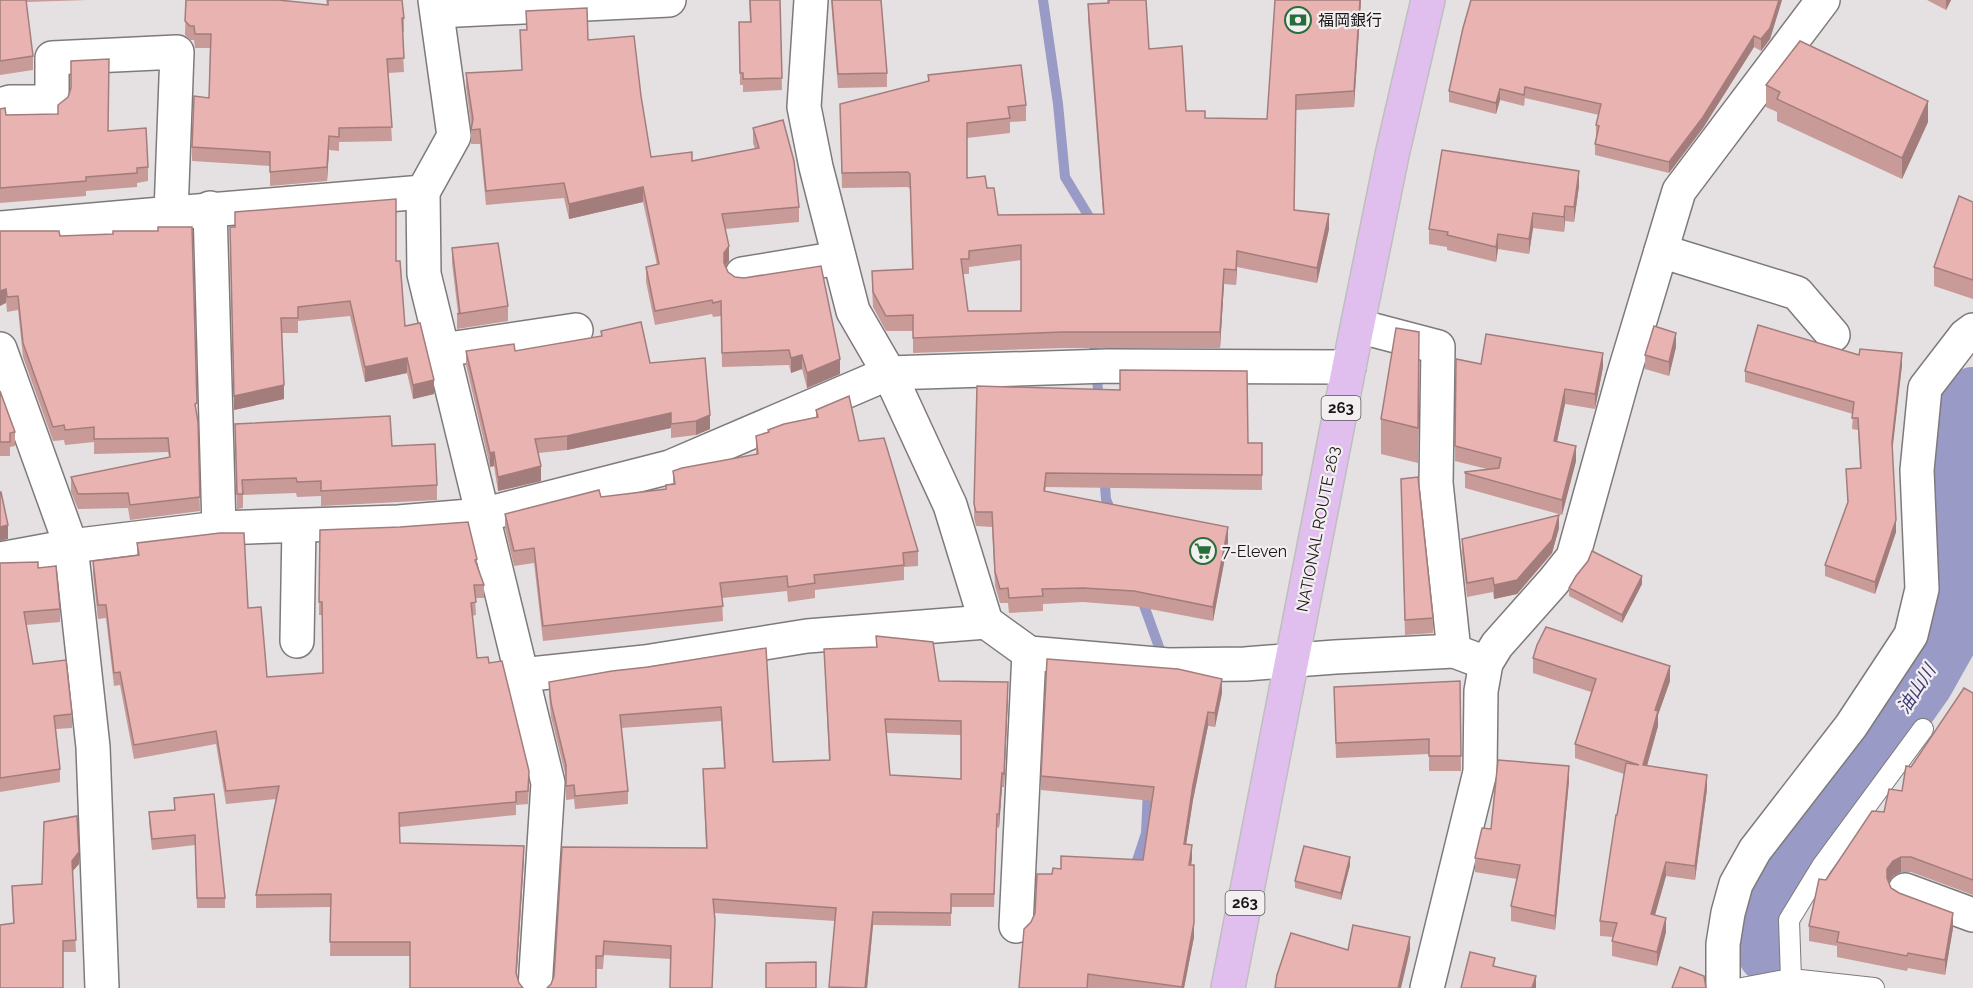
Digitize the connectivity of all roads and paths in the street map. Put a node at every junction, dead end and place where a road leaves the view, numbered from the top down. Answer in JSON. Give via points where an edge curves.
{"nodes":[{"id":1,"x":669,"y":0,"type":"edge"},
{"id":2,"x":811,"y":0,"type":"edge"},
{"id":3,"x":1428,"y":0,"type":"edge"},
{"id":4,"x":1822,"y":0,"type":"edge"},
{"id":5,"x":436,"y":6,"type":"edge"},
{"id":6,"x":0,"y":105,"type":"edge"},
{"id":7,"x":423,"y":192,"type":"junction"},
{"id":8,"x":210,"y":208,"type":"junction"},
{"id":9,"x":171,"y":213,"type":"junction"},
{"id":10,"x":0,"y":228,"type":"edge"},
{"id":11,"x":1661,"y":251,"type":"junction"},
{"id":12,"x":839,"y":258,"type":"junction"},
{"id":13,"x":741,"y":274,"type":"dead end"},
{"id":14,"x":1358,"y":326,"type":"junction"},
{"id":15,"x":576,"y":330,"type":"dead end"},
{"id":16,"x":1973,"y":330,"type":"edge"},
{"id":17,"x":1833,"y":335,"type":"dead end"},
{"id":18,"x":0,"y":349,"type":"edge"},
{"id":19,"x":442,"y":350,"type":"junction"},
{"id":20,"x":1349,"y":367,"type":"junction"},
{"id":21,"x":889,"y":373,"type":"junction"},
{"id":22,"x":482,"y":515,"type":"junction"},
{"id":23,"x":298,"y":526,"type":"junction"},
{"id":24,"x":219,"y":528,"type":"junction"},
{"id":25,"x":71,"y":546,"type":"junction"},
{"id":26,"x":0,"y":560,"type":"edge"},
{"id":27,"x":986,"y":622,"type":"junction"},
{"id":28,"x":297,"y":641,"type":"dead end"},
{"id":29,"x":1454,"y":651,"type":"junction"},
{"id":30,"x":1029,"y":653,"type":"junction"},
{"id":31,"x":1292,"y":660,"type":"junction"},
{"id":32,"x":1486,"y":663,"type":"junction"},
{"id":33,"x":521,"y":675,"type":"junction"},
{"id":34,"x":1923,"y":729,"type":"dead end"},
{"id":35,"x":1905,"y":890,"type":"dead end"},
{"id":36,"x":1973,"y":915,"type":"edge"},
{"id":37,"x":1016,"y":926,"type":"dead end"},
{"id":38,"x":1791,"y":979,"type":"junction"},
{"id":39,"x":102,"y":988,"type":"edge"},
{"id":40,"x":535,"y":988,"type":"edge"},
{"id":41,"x":1228,"y":988,"type":"edge"},
{"id":42,"x":1427,"y":988,"type":"edge"},
{"id":43,"x":1723,"y":988,"type":"edge"},
{"id":44,"x":1742,"y":988,"type":"edge"},
{"id":45,"x":1874,"y":988,"type":"edge"}],
"edges":[{"from":1,"to":5,"type":"street"},
{"from":2,"to":12,"type":"street","via":[[804,107]]},
{"from":3,"to":14,"type":"highway","name":"NATIONAL ROUTE 263","number":"263"},
{"from":4,"to":11,"type":"street","via":[[1679,191]]},
{"from":5,"to":7,"type":"street","via":[[454,136]]},
{"from":6,"to":9,"type":"street","via":[[52,102],[52,58],[177,52]]},
{"from":7,"to":8,"type":"street"},
{"from":7,"to":19,"type":"street","via":[[424,274]]},
{"from":8,"to":9,"type":"street"},
{"from":8,"to":24,"type":"street"},
{"from":9,"to":10,"type":"street"},
{"from":11,"to":17,"type":"street","via":[[1797,293]]},
{"from":11,"to":32,"type":"street","via":[[1573,557]]},
{"from":12,"to":13,"type":"street"},
{"from":12,"to":21,"type":"street","via":[[853,310]]},
{"from":14,"to":20,"type":"highway","name":"NATIONAL ROUTE 263","number":"263"},
{"from":14,"to":29,"type":"street","via":[[1438,347],[1436,483]]},
{"from":15,"to":19,"type":"street"},
{"from":16,"to":43,"type":"street","via":[[1925,388],[1917,470],[1922,589],[1911,635],[1851,726],[1755,850],[1736,884],[1723,944]]},
{"from":18,"to":25,"type":"street"},
{"from":19,"to":22,"type":"street"},
{"from":20,"to":21,"type":"street","via":[[1094,366]]},
{"from":20,"to":31,"type":"highway","name":"NATIONAL ROUTE 263","number":"263"},
{"from":21,"to":22,"type":"street","via":[[670,467]]},
{"from":21,"to":27,"type":"street","via":[[950,505]]},
{"from":22,"to":23,"type":"street"},
{"from":22,"to":33,"type":"street"},
{"from":23,"to":24,"type":"street"},
{"from":23,"to":28,"type":"street"},
{"from":24,"to":25,"type":"street"},
{"from":25,"to":26,"type":"street"},
{"from":25,"to":39,"type":"street","via":[[93,747]]},
{"from":27,"to":30,"type":"street"},
{"from":27,"to":33,"type":"street","via":[[807,636],[645,662]]},
{"from":29,"to":31,"type":"street"},
{"from":29,"to":32,"type":"street"},
{"from":30,"to":31,"type":"street","via":[[1158,664]]},
{"from":30,"to":37,"type":"street"},
{"from":31,"to":41,"type":"highway","name":"NATIONAL ROUTE 263","number":"263"},
{"from":32,"to":42,"type":"street","via":[[1481,691],[1480,772]]},
{"from":33,"to":40,"type":"street","via":[[548,783]]},
{"from":34,"to":38,"type":"lane","via":[[1822,866],[1789,920]]},
{"from":35,"to":36,"type":"street"},
{"from":38,"to":44,"type":"lane"},
{"from":38,"to":45,"type":"lane"}]}
